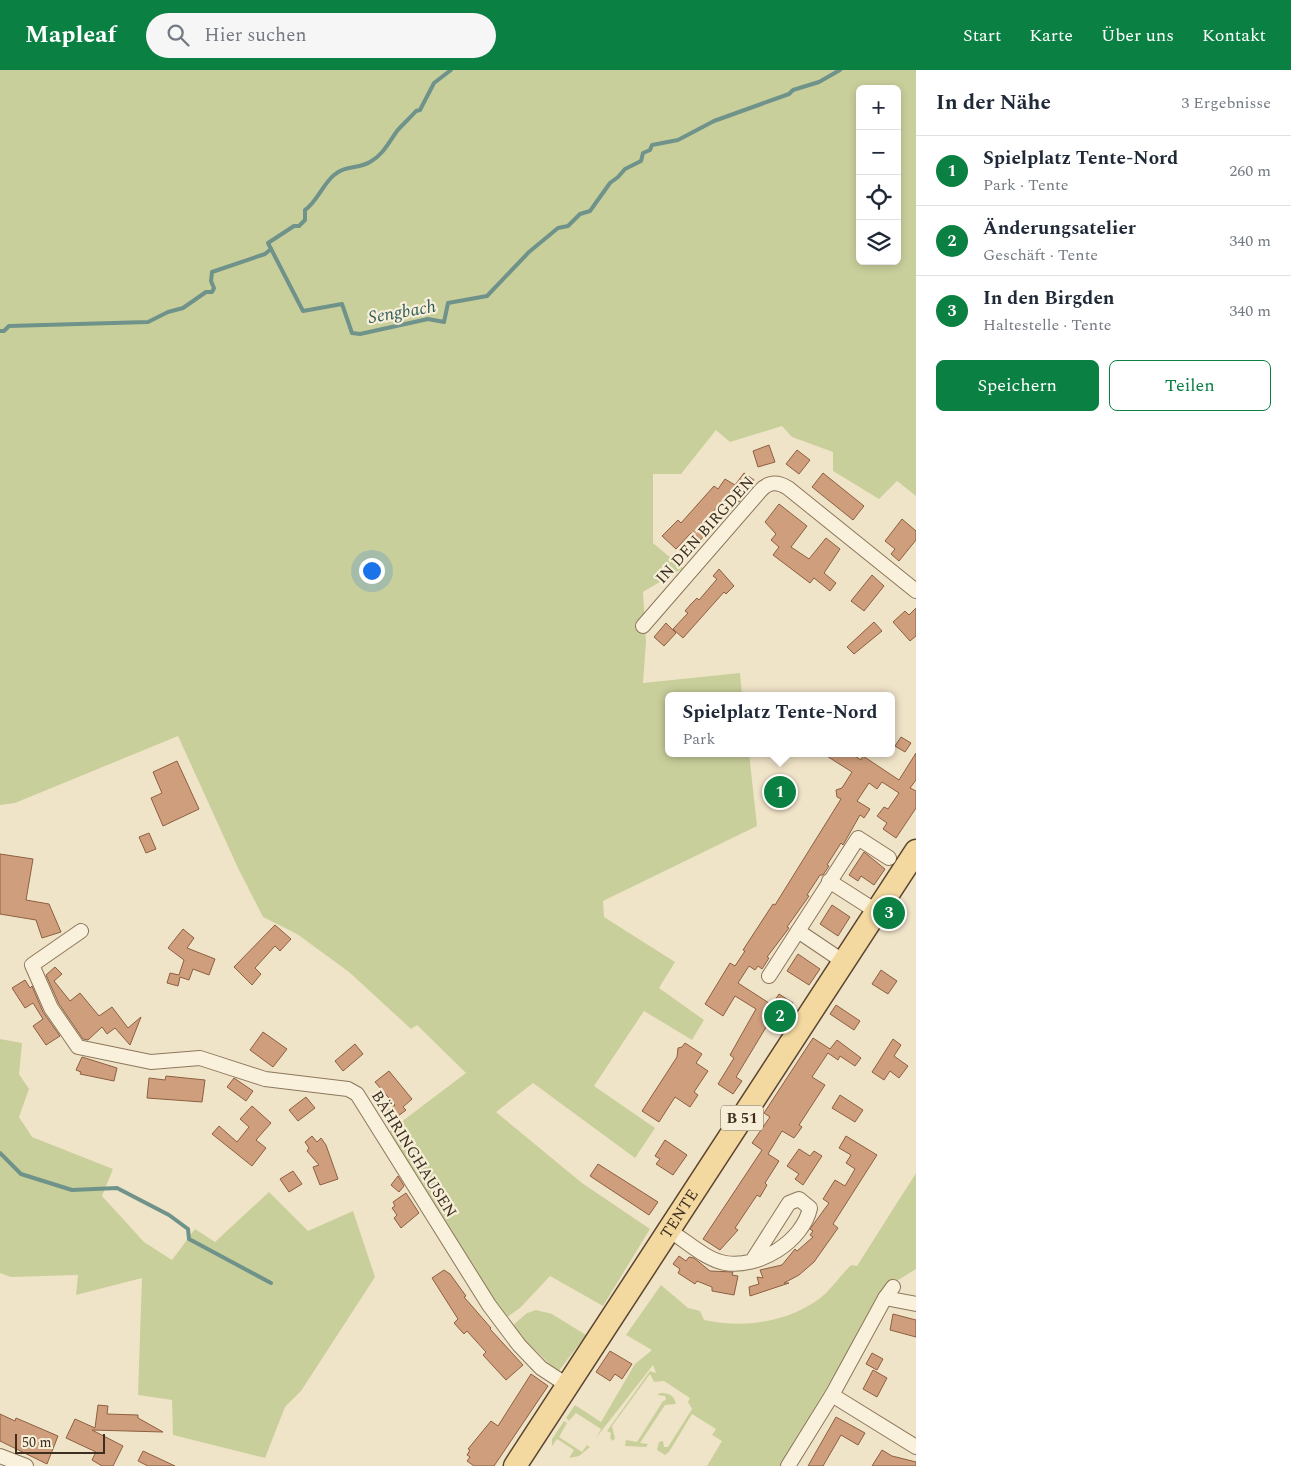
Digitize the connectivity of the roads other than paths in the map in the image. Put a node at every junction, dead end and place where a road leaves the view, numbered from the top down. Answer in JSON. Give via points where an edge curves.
{"nodes":[{"id":1,"x":916,"y":591,"type":"edge"},
{"id":2,"x":643,"y":626,"type":"dead end"},
{"id":3,"x":916,"y":851,"type":"edge"},
{"id":4,"x":889,"y":858,"type":"dead end"},
{"id":5,"x":829,"y":882,"type":"junction"},
{"id":6,"x":876,"y":911,"type":"junction"},
{"id":7,"x":81,"y":931,"type":"dead end"},
{"id":8,"x":798,"y":931,"type":"junction"},
{"id":9,"x":844,"y":962,"type":"junction"},
{"id":10,"x":769,"y":976,"type":"dead end"},
{"id":11,"x":668,"y":1230,"type":"junction"},
{"id":12,"x":752,"y":1261,"type":"junction"},
{"id":13,"x":916,"y":1304,"type":"edge"},
{"id":14,"x":567,"y":1385,"type":"junction"},
{"id":15,"x":832,"y":1396,"type":"junction"},
{"id":16,"x":916,"y":1447,"type":"edge"},
{"id":17,"x":0,"y":1456,"type":"edge"},
{"id":18,"x":26,"y":1466,"type":"edge"},
{"id":19,"x":515,"y":1466,"type":"edge"},
{"id":20,"x":788,"y":1466,"type":"edge"}],
"edges":[{"from":1,"to":2,"type":"street","name":"IN DEN BIRGDEN","via":[[788,488],[776,483],[761,490]]},
{"from":3,"to":6,"type":"main road","name":"TENTE","number":"B 51"},
{"from":4,"to":5,"type":"street","via":[[858,838]]},
{"from":5,"to":6,"type":"street"},
{"from":5,"to":8,"type":"street"},
{"from":6,"to":9,"type":"main road","name":"TENTE","number":"B 51"},
{"from":7,"to":14,"type":"street","name":"BÄHRINGHAUSEN","via":[[32,965],[51,1008],[78,1047],[151,1062],[200,1058],[265,1079],[348,1089],[357,1094],[489,1305],[519,1345],[542,1368]]},
{"from":8,"to":9,"type":"street"},
{"from":8,"to":10,"type":"street"},
{"from":9,"to":11,"type":"main road","name":"TENTE","number":"B 51"},
{"from":11,"to":12,"type":"street","via":[[704,1254],[725,1263]]},
{"from":11,"to":14,"type":"main road","name":"TENTE","number":"B 51"},
{"from":12,"to":12,"type":"street","via":[[771,1255],[788,1243],[808,1216],[808,1204],[799,1199],[789,1203]]},
{"from":13,"to":15,"type":"street","via":[[889,1292]]},
{"from":14,"to":19,"type":"main road","name":"TENTE","number":"B 51"},
{"from":15,"to":16,"type":"street"},
{"from":15,"to":20,"type":"street"},
{"from":17,"to":18,"type":"street"}]}
